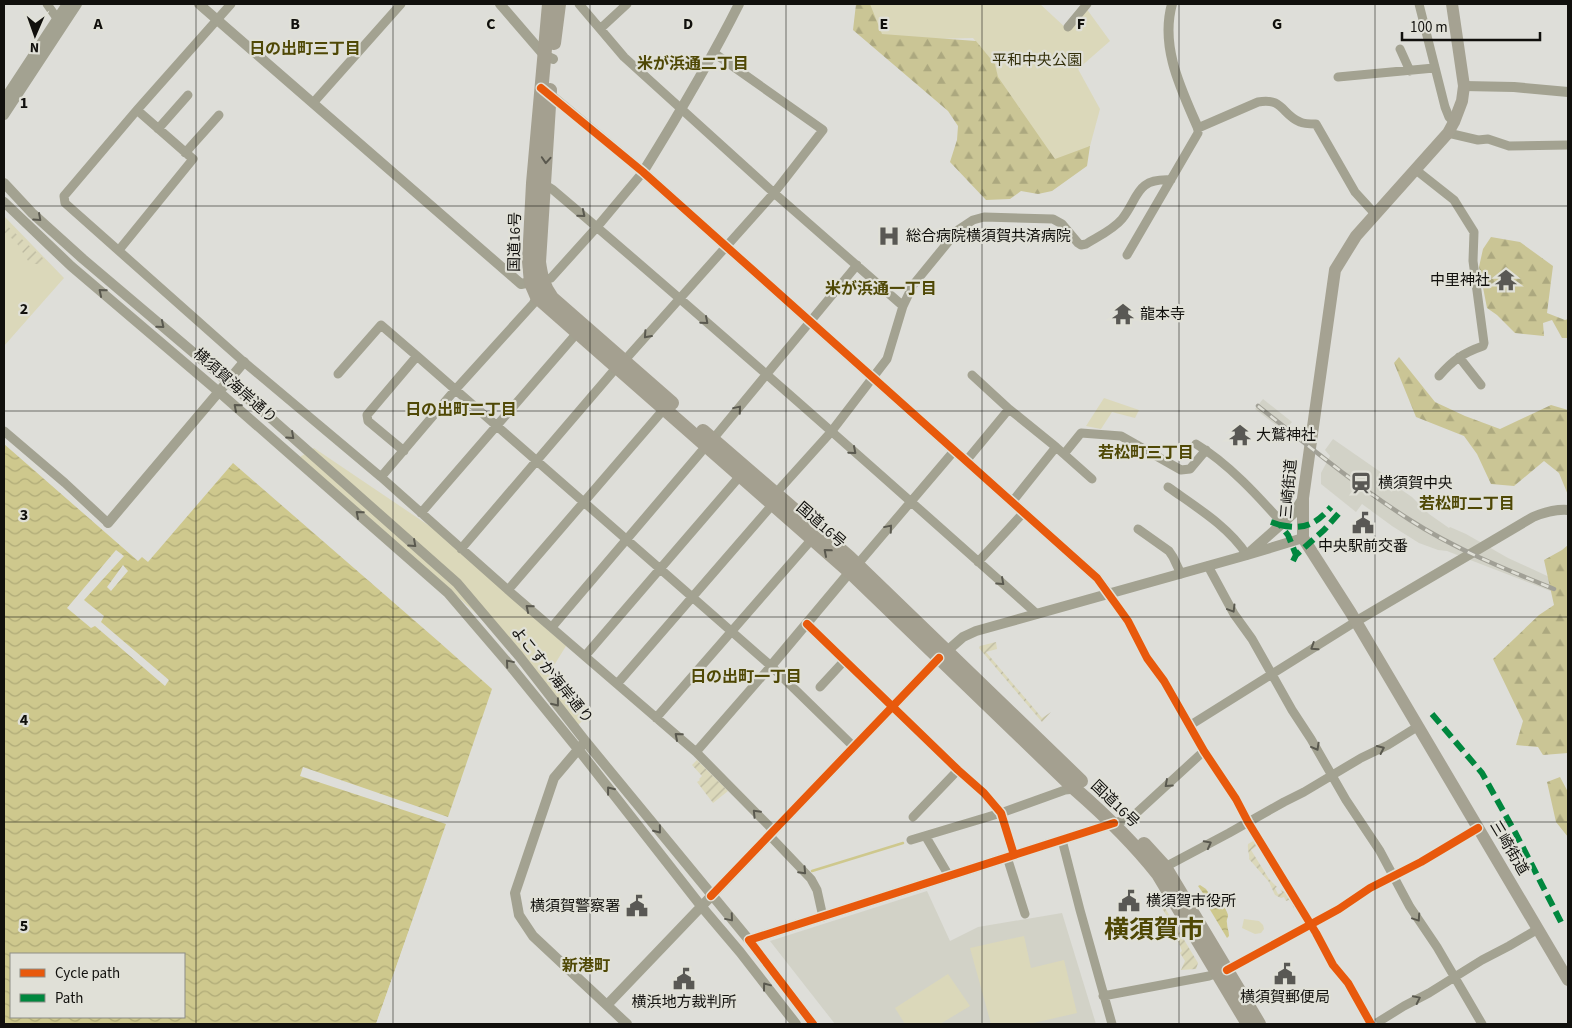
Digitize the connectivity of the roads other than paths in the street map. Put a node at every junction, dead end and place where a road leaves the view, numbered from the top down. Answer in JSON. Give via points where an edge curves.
{"nodes":[{"id":1,"x":47,"y":4,"type":"edge"},
{"id":2,"x":67,"y":4,"type":"edge"},
{"id":3,"x":77,"y":4,"type":"edge"},
{"id":4,"x":199,"y":4,"type":"edge"},
{"id":5,"x":231,"y":4,"type":"edge"},
{"id":6,"x":401,"y":4,"type":"edge"},
{"id":7,"x":500,"y":4,"type":"edge"},
{"id":8,"x":549,"y":4,"type":"edge"},
{"id":9,"x":559,"y":4,"type":"edge"},
{"id":10,"x":579,"y":4,"type":"edge"},
{"id":11,"x":627,"y":4,"type":"edge"},
{"id":12,"x":739,"y":4,"type":"edge"},
{"id":13,"x":1087,"y":4,"type":"edge"},
{"id":14,"x":1172,"y":4,"type":"edge"},
{"id":15,"x":1419,"y":4,"type":"edge"},
{"id":16,"x":1452,"y":4,"type":"edge"},
{"id":17,"x":218,"y":19,"type":"junction"},
{"id":18,"x":60,"y":22,"type":"junction"},
{"id":19,"x":1068,"y":27,"type":"dead end"},
{"id":20,"x":600,"y":29,"type":"junction"},
{"id":21,"x":1400,"y":49,"type":"dead end"},
{"id":22,"x":714,"y":53,"type":"junction"},
{"id":23,"x":548,"y":57,"type":"junction"},
{"id":24,"x":1434,"y":68,"type":"junction"},
{"id":25,"x":1410,"y":71,"type":"junction"},
{"id":26,"x":1338,"y":77,"type":"dead end"},
{"id":27,"x":1464,"y":86,"type":"junction"},
{"id":28,"x":545,"y":91,"type":"junction"},
{"id":29,"x":1568,"y":92,"type":"edge"},
{"id":30,"x":188,"y":95,"type":"dead end"},
{"id":31,"x":4,"y":100,"type":"edge"},
{"id":32,"x":313,"y":103,"type":"junction"},
{"id":33,"x":682,"y":108,"type":"junction"},
{"id":34,"x":137,"y":110,"type":"junction"},
{"id":35,"x":4,"y":115,"type":"edge"},
{"id":36,"x":219,"y":115,"type":"dead end"},
{"id":37,"x":1198,"y":128,"type":"junction"},
{"id":38,"x":1451,"y":128,"type":"junction"},
{"id":39,"x":158,"y":129,"type":"junction"},
{"id":40,"x":1568,"y":145,"type":"edge"},
{"id":41,"x":186,"y":153,"type":"junction"},
{"id":42,"x":1416,"y":170,"type":"junction"},
{"id":43,"x":643,"y":172,"type":"junction"},
{"id":44,"x":1171,"y":180,"type":"junction"},
{"id":45,"x":4,"y":183,"type":"edge"},
{"id":46,"x":544,"y":184,"type":"junction"},
{"id":47,"x":774,"y":193,"type":"junction"},
{"id":48,"x":4,"y":202,"type":"edge"},
{"id":49,"x":1376,"y":215,"type":"junction"},
{"id":50,"x":597,"y":227,"type":"junction"},
{"id":51,"x":726,"y":246,"type":"junction"},
{"id":52,"x":119,"y":250,"type":"junction"},
{"id":53,"x":1127,"y":255,"type":"dead end"},
{"id":54,"x":856,"y":265,"type":"junction"},
{"id":55,"x":537,"y":281,"type":"junction"},
{"id":56,"x":537,"y":297,"type":"junction"},
{"id":57,"x":679,"y":299,"type":"junction"},
{"id":58,"x":903,"y":306,"type":"junction"},
{"id":59,"x":810,"y":320,"type":"junction"},
{"id":60,"x":577,"y":333,"type":"junction"},
{"id":61,"x":418,"y":356,"type":"junction"},
{"id":62,"x":1459,"y":357,"type":"junction"},
{"id":63,"x":244,"y":362,"type":"junction"},
{"id":64,"x":620,"y":365,"type":"junction"},
{"id":65,"x":338,"y":374,"type":"dead end"},
{"id":66,"x":766,"y":375,"type":"junction"},
{"id":67,"x":972,"y":375,"type":"dead end"},
{"id":68,"x":1439,"y":376,"type":"dead end"},
{"id":69,"x":874,"y":378,"type":"junction"},
{"id":70,"x":228,"y":381,"type":"junction"},
{"id":71,"x":1481,"y":385,"type":"dead end"},
{"id":72,"x":455,"y":390,"type":"junction"},
{"id":73,"x":219,"y":392,"type":"junction"},
{"id":74,"x":664,"y":409,"type":"junction"},
{"id":75,"x":1009,"y":409,"type":"junction"},
{"id":76,"x":496,"y":425,"type":"junction"},
{"id":77,"x":4,"y":431,"type":"edge"},
{"id":78,"x":831,"y":432,"type":"junction"},
{"id":79,"x":710,"y":443,"type":"junction"},
{"id":80,"x":1196,"y":444,"type":"dead end"},
{"id":81,"x":1056,"y":447,"type":"junction"},
{"id":82,"x":404,"y":450,"type":"junction"},
{"id":83,"x":1206,"y":450,"type":"junction"},
{"id":84,"x":954,"y":451,"type":"junction"},
{"id":85,"x":1064,"y":454,"type":"junction"},
{"id":86,"x":966,"y":461,"type":"junction"},
{"id":87,"x":538,"y":462,"type":"junction"},
{"id":88,"x":740,"y":476,"type":"junction"},
{"id":89,"x":380,"y":477,"type":"junction"},
{"id":90,"x":1092,"y":479,"type":"dead end"},
{"id":91,"x":1168,"y":486,"type":"dead end"},
{"id":92,"x":1303,"y":498,"type":"junction"},
{"id":93,"x":775,"y":499,"type":"junction"},
{"id":94,"x":583,"y":501,"type":"junction"},
{"id":95,"x":911,"y":501,"type":"junction"},
{"id":96,"x":1012,"y":502,"type":"junction"},
{"id":97,"x":1568,"y":510,"type":"edge"},
{"id":98,"x":1024,"y":512,"type":"junction"},
{"id":99,"x":421,"y":513,"type":"junction"},
{"id":100,"x":108,"y":523,"type":"joint"},
{"id":101,"x":1283,"y":524,"type":"junction"},
{"id":102,"x":1138,"y":529,"type":"dead end"},
{"id":103,"x":1303,"y":538,"type":"junction"},
{"id":104,"x":812,"y":539,"type":"junction"},
{"id":105,"x":626,"y":540,"type":"junction"},
{"id":106,"x":461,"y":549,"type":"junction"},
{"id":107,"x":1247,"y":555,"type":"junction"},
{"id":108,"x":978,"y":562,"type":"junction"},
{"id":109,"x":1208,"y":566,"type":"junction"},
{"id":110,"x":659,"y":568,"type":"junction"},
{"id":111,"x":853,"y":569,"type":"junction"},
{"id":112,"x":1180,"y":574,"type":"junction"},
{"id":113,"x":508,"y":590,"type":"junction"},
{"id":114,"x":448,"y":593,"type":"joint"},
{"id":115,"x":1109,"y":594,"type":"junction"},
{"id":116,"x":693,"y":597,"type":"junction"},
{"id":117,"x":1037,"y":614,"type":"junction"},
{"id":118,"x":1355,"y":622,"type":"junction"},
{"id":119,"x":807,"y":624,"type":"junction"},
{"id":120,"x":552,"y":627,"type":"junction"},
{"id":121,"x":732,"y":631,"type":"junction"},
{"id":122,"x":943,"y":654,"type":"junction"},
{"id":123,"x":585,"y":656,"type":"junction"},
{"id":124,"x":845,"y":660,"type":"junction"},
{"id":125,"x":771,"y":666,"type":"junction"},
{"id":126,"x":1272,"y":674,"type":"junction"},
{"id":127,"x":617,"y":684,"type":"junction"},
{"id":128,"x":820,"y":686,"type":"dead end"},
{"id":129,"x":893,"y":706,"type":"junction"},
{"id":130,"x":656,"y":718,"type":"junction"},
{"id":131,"x":1189,"y":726,"type":"junction"},
{"id":132,"x":1417,"y":727,"type":"junction"},
{"id":133,"x":582,"y":745,"type":"junction"},
{"id":134,"x":854,"y":747,"type":"junction"},
{"id":135,"x":1204,"y":751,"type":"junction"},
{"id":136,"x":696,"y":752,"type":"junction"},
{"id":137,"x":958,"y":770,"type":"junction"},
{"id":138,"x":1332,"y":775,"type":"junction"},
{"id":139,"x":1075,"y":789,"type":"junction"},
{"id":140,"x":1001,"y":813,"type":"junction"},
{"id":141,"x":913,"y":817,"type":"dead end"},
{"id":142,"x":1118,"y":822,"type":"junction"},
{"id":143,"x":1248,"y":822,"type":"junction"},
{"id":144,"x":1478,"y":828,"type":"junction"},
{"id":145,"x":771,"y":833,"type":"junction"},
{"id":146,"x":926,"y":837,"type":"junction"},
{"id":147,"x":912,"y":840,"type":"dead end"},
{"id":148,"x":1062,"y":840,"type":"junction"},
{"id":149,"x":1011,"y":856,"type":"junction"},
{"id":150,"x":1165,"y":867,"type":"junction"},
{"id":151,"x":949,"y":876,"type":"junction"},
{"id":152,"x":1393,"y":876,"type":"junction"},
{"id":153,"x":711,"y":896,"type":"junction"},
{"id":154,"x":702,"y":906,"type":"junction"},
{"id":155,"x":1025,"y":914,"type":"dead end"},
{"id":156,"x":823,"y":917,"type":"junction"},
{"id":157,"x":1310,"y":924,"type":"junction"},
{"id":158,"x":1538,"y":929,"type":"junction"},
{"id":159,"x":749,"y":940,"type":"junction"},
{"id":160,"x":1222,"y":972,"type":"junction"},
{"id":161,"x":1453,"y":977,"type":"junction"},
{"id":162,"x":1568,"y":980,"type":"edge"},
{"id":163,"x":1103,"y":996,"type":"junction"},
{"id":164,"x":607,"y":1005,"type":"junction"},
{"id":165,"x":627,"y":1024,"type":"edge"},
{"id":166,"x":796,"y":1024,"type":"edge"},
{"id":167,"x":813,"y":1024,"type":"edge"},
{"id":168,"x":1112,"y":1024,"type":"edge"},
{"id":169,"x":1248,"y":1024,"type":"edge"},
{"id":170,"x":1259,"y":1024,"type":"edge"},
{"id":171,"x":1371,"y":1024,"type":"edge"},
{"id":172,"x":1375,"y":1024,"type":"edge"},
{"id":173,"x":1482,"y":1024,"type":"edge"}],
"edges":[{"from":1,"to":18,"type":"street"},
{"from":2,"to":18,"type":"street"},
{"from":3,"to":18,"type":"street"},
{"from":4,"to":17,"type":"street"},
{"from":5,"to":17,"type":"street"},
{"from":6,"to":32,"type":"street"},
{"from":7,"to":23,"type":"street"},
{"from":8,"to":23,"type":"highway","name":"国道16号"},
{"from":9,"to":23,"type":"highway","name":"国道16号"},
{"from":10,"to":20,"type":"street"},
{"from":11,"to":20,"type":"street"},
{"from":12,"to":22,"type":"street"},
{"from":13,"to":19,"type":"street"},
{"from":14,"to":37,"type":"street","via":[[1168,32],[1171,54],[1180,86]]},
{"from":15,"to":24,"type":"street"},
{"from":16,"to":27,"type":"main road","name":"三崎街道"},
{"from":17,"to":32,"type":"street"},
{"from":17,"to":34,"type":"street"},
{"from":18,"to":31,"type":"street"},
{"from":18,"to":35,"type":"street"},
{"from":20,"to":33,"type":"street","via":[[624,56]]},
{"from":21,"to":25,"type":"street"},
{"from":22,"to":33,"type":"street"},
{"from":22,"to":47,"type":"street","via":[[823,130]]},
{"from":23,"to":28,"type":"highway","name":"国道16号"},
{"from":24,"to":25,"type":"street"},
{"from":24,"to":38,"type":"street"},
{"from":25,"to":26,"type":"street"},
{"from":27,"to":29,"type":"street"},
{"from":27,"to":38,"type":"main road","name":"三崎街道","via":[[1462,101]]},
{"from":28,"to":43,"type":"street"},
{"from":28,"to":46,"type":"highway","name":"国道16号","one_way":true},
{"from":28,"to":55,"type":"highway","name":"国道16号","via":[[533,183],[529,261]]},
{"from":30,"to":39,"type":"street"},
{"from":32,"to":55,"type":"street","via":[[521,284]]},
{"from":33,"to":43,"type":"street"},
{"from":33,"to":47,"type":"street"},
{"from":34,"to":39,"type":"street"},
{"from":34,"to":52,"type":"street","via":[[64,196],[64,203]]},
{"from":36,"to":41,"type":"street"},
{"from":37,"to":44,"type":"street"},
{"from":37,"to":49,"type":"street","via":[[1258,102],[1268,100],[1283,107],[1301,123],[1316,124],[1355,192]]},
{"from":38,"to":40,"type":"street","via":[[1478,140],[1510,146]]},
{"from":38,"to":42,"type":"main road","name":"三崎街道"},
{"from":39,"to":41,"type":"street"},
{"from":41,"to":52,"type":"street","via":[[193,160]]},
{"from":42,"to":49,"type":"main road","name":"三崎街道"},
{"from":42,"to":62,"type":"street","via":[[1454,200],[1474,232],[1473,261],[1484,343]]},
{"from":43,"to":50,"type":"street"},
{"from":43,"to":51,"type":"street"},
{"from":44,"to":53,"type":"street"},
{"from":44,"to":58,"type":"street","via":[[1144,185],[1122,219],[1082,245],[1053,219],[984,217],[973,220],[958,230],[913,285]]},
{"from":45,"to":70,"type":"street","name":"横須賀海岸通り","one_way":true,"via":[[83,259]]},
{"from":46,"to":50,"type":"street","one_way":true},
{"from":46,"to":55,"type":"highway","name":"国道16号"},
{"from":47,"to":51,"type":"street"},
{"from":47,"to":54,"type":"street"},
{"from":73,"to":48,"type":"street","name":"横須賀海岸通り","one_way":true,"via":[[71,266]]},
{"from":49,"to":92,"type":"main road","name":"三崎街道","via":[[1356,236],[1335,270]]},
{"from":50,"to":55,"type":"street","via":[[551,278]]},
{"from":50,"to":57,"type":"street"},
{"from":51,"to":57,"type":"street"},
{"from":51,"to":59,"type":"street"},
{"from":52,"to":63,"type":"street"},
{"from":54,"to":58,"type":"street"},
{"from":54,"to":59,"type":"street"},
{"from":55,"to":56,"type":"highway","name":"国道16号"},
{"from":55,"to":64,"type":"highway","name":"国道16号"},
{"from":56,"to":60,"type":"highway","name":"国道16号"},
{"from":56,"to":72,"type":"street"},
{"from":57,"to":64,"type":"street","one_way":true},
{"from":57,"to":66,"type":"street","one_way":true},
{"from":58,"to":69,"type":"street","via":[[887,359]]},
{"from":59,"to":66,"type":"street"},
{"from":59,"to":69,"type":"street"},
{"from":60,"to":64,"type":"highway","name":"国道16号"},
{"from":60,"to":76,"type":"street"},
{"from":61,"to":65,"type":"street","via":[[381,325]]},
{"from":61,"to":72,"type":"street"},
{"from":61,"to":82,"type":"street","via":[[367,414],[368,421]]},
{"from":62,"to":68,"type":"street"},
{"from":62,"to":71,"type":"street"},
{"from":63,"to":70,"type":"street"},
{"from":63,"to":89,"type":"street"},
{"from":64,"to":74,"type":"highway","name":"国道16号"},
{"from":64,"to":79,"type":"highway","name":"国道16号"},
{"from":64,"to":87,"type":"street"},
{"from":66,"to":78,"type":"street"},
{"from":79,"to":66,"type":"street","one_way":true},
{"from":67,"to":75,"type":"street"},
{"from":69,"to":78,"type":"street"},
{"from":69,"to":84,"type":"street"},
{"from":70,"to":73,"type":"street"},
{"from":70,"to":133,"type":"street","name":"よこすか海岸通り","one_way":true,"via":[[457,583],[519,656]]},
{"from":72,"to":76,"type":"street"},
{"from":72,"to":82,"type":"street"},
{"from":73,"to":100,"type":"street"},
{"from":114,"to":73,"type":"street","name":"横須賀海岸通り","one_way":true},
{"from":74,"to":79,"type":"highway","name":"国道16号"},
{"from":74,"to":94,"type":"street"},
{"from":75,"to":81,"type":"street"},
{"from":75,"to":86,"type":"street"},
{"from":76,"to":87,"type":"street"},
{"from":76,"to":99,"type":"street"},
{"from":77,"to":100,"type":"street"},
{"from":78,"to":93,"type":"street"},
{"from":78,"to":95,"type":"street","one_way":true},
{"from":79,"to":88,"type":"highway","name":"国道16号"},
{"from":79,"to":93,"type":"highway","name":"国道16号"},
{"from":79,"to":105,"type":"street"},
{"from":80,"to":83,"type":"street"},
{"from":81,"to":85,"type":"street"},
{"from":81,"to":96,"type":"street"},
{"from":82,"to":89,"type":"street"},
{"from":83,"to":85,"type":"street","via":[[1190,469],[1181,470],[1121,436],[1081,433]]},
{"from":83,"to":101,"type":"street"},
{"from":84,"to":86,"type":"street"},
{"from":84,"to":95,"type":"street"},
{"from":85,"to":90,"type":"street"},
{"from":86,"to":96,"type":"street"},
{"from":87,"to":94,"type":"street"},
{"from":87,"to":106,"type":"street"},
{"from":88,"to":93,"type":"highway","name":"国道16号"},
{"from":88,"to":110,"type":"street"},
{"from":89,"to":99,"type":"street"},
{"from":91,"to":107,"type":"street","via":[[1221,526]]},
{"from":92,"to":101,"type":"street"},
{"from":92,"to":103,"type":"main road","name":"三崎街道"},
{"from":93,"to":104,"type":"highway","name":"国道16号"},
{"from":93,"to":111,"type":"highway","name":"国道16号"},
{"from":93,"to":116,"type":"street"},
{"from":94,"to":105,"type":"street"},
{"from":94,"to":113,"type":"street"},
{"from":95,"to":108,"type":"street"},
{"from":111,"to":95,"type":"street","one_way":true},
{"from":96,"to":98,"type":"street"},
{"from":97,"to":118,"type":"street","via":[[1532,517]]},
{"from":98,"to":108,"type":"street"},
{"from":98,"to":115,"type":"street","via":[[1097,578]]},
{"from":99,"to":106,"type":"street"},
{"from":101,"to":107,"type":"street"},
{"from":102,"to":112,"type":"street","via":[[1169,551]]},
{"from":103,"to":107,"type":"street"},
{"from":103,"to":118,"type":"main road","name":"三崎街道"},
{"from":111,"to":104,"type":"highway","name":"国道16号","one_way":true},
{"from":104,"to":121,"type":"street"},
{"from":105,"to":110,"type":"street"},
{"from":105,"to":120,"type":"street"},
{"from":106,"to":113,"type":"street"},
{"from":107,"to":109,"type":"street"},
{"from":108,"to":117,"type":"street","one_way":true},
{"from":109,"to":112,"type":"street"},
{"from":109,"to":126,"type":"street","one_way":true},
{"from":110,"to":116,"type":"street"},
{"from":110,"to":123,"type":"street"},
{"from":111,"to":119,"type":"street"},
{"from":111,"to":122,"type":"highway","name":"国道16号"},
{"from":112,"to":115,"type":"street"},
{"from":120,"to":113,"type":"street","one_way":true},
{"from":133,"to":114,"type":"street","name":"よこすか海岸通り","one_way":true},
{"from":115,"to":117,"type":"street"},
{"from":115,"to":131,"type":"street","via":[[1128,620]]},
{"from":116,"to":121,"type":"street"},
{"from":116,"to":127,"type":"street"},
{"from":117,"to":122,"type":"street","via":[[970,633]]},
{"from":118,"to":126,"type":"street","one_way":true},
{"from":118,"to":132,"type":"main road","name":"三崎街道"},
{"from":119,"to":124,"type":"street"},
{"from":119,"to":125,"type":"street"},
{"from":120,"to":123,"type":"street"},
{"from":121,"to":125,"type":"street"},
{"from":121,"to":130,"type":"street"},
{"from":122,"to":129,"type":"street"},
{"from":122,"to":139,"type":"highway","name":"国道16号"},
{"from":122,"to":142,"type":"highway","name":"国道16号"},
{"from":123,"to":127,"type":"street"},
{"from":124,"to":128,"type":"street"},
{"from":124,"to":129,"type":"street"},
{"from":125,"to":134,"type":"street"},
{"from":125,"to":136,"type":"street"},
{"from":126,"to":131,"type":"street"},
{"from":126,"to":138,"type":"street","one_way":true},
{"from":127,"to":130,"type":"street"},
{"from":129,"to":134,"type":"street"},
{"from":129,"to":137,"type":"street"},
{"from":136,"to":130,"type":"street","one_way":true},
{"from":131,"to":135,"type":"street"},
{"from":138,"to":132,"type":"street","one_way":true},
{"from":132,"to":144,"type":"main road","name":"三崎街道"},
{"from":133,"to":153,"type":"street","name":"よこすか海岸通り","one_way":true},
{"from":154,"to":133,"type":"street","name":"よこすか海岸通り","one_way":true},
{"from":133,"to":164,"type":"street","via":[[554,778],[515,893],[519,915],[533,936]]},
{"from":134,"to":145,"type":"street"},
{"from":135,"to":142,"type":"street","one_way":true,"via":[[1131,818]]},
{"from":135,"to":143,"type":"street"},
{"from":145,"to":136,"type":"street","one_way":true},
{"from":137,"to":140,"type":"street"},
{"from":137,"to":141,"type":"street"},
{"from":138,"to":143,"type":"street"},
{"from":138,"to":152,"type":"street"},
{"from":139,"to":140,"type":"street"},
{"from":139,"to":142,"type":"highway","name":"国道16号"},
{"from":140,"to":146,"type":"street"},
{"from":140,"to":149,"type":"street"},
{"from":142,"to":148,"type":"street"},
{"from":142,"to":150,"type":"highway","name":"国道16号"},
{"from":142,"to":160,"type":"highway","name":"国道16号","via":[[1158,874]]},
{"from":150,"to":143,"type":"street","one_way":true},
{"from":143,"to":157,"type":"street"},
{"from":144,"to":152,"type":"street"},
{"from":144,"to":158,"type":"main road","name":"三崎街道"},
{"from":145,"to":153,"type":"street"},
{"from":145,"to":156,"type":"street","one_way":true,"via":[[811,879]]},
{"from":146,"to":147,"type":"street"},
{"from":146,"to":151,"type":"street"},
{"from":148,"to":149,"type":"street"},
{"from":148,"to":163,"type":"street"},
{"from":149,"to":151,"type":"street"},
{"from":149,"to":155,"type":"street"},
{"from":150,"to":160,"type":"highway","name":"国道16号"},
{"from":151,"to":156,"type":"street"},
{"from":152,"to":157,"type":"street"},
{"from":152,"to":161,"type":"street","one_way":true},
{"from":153,"to":154,"type":"street"},
{"from":153,"to":159,"type":"street","name":"よこすか海岸通り","one_way":true},
{"from":154,"to":164,"type":"street"},
{"from":166,"to":154,"type":"street","name":"よこすか海岸通り","one_way":true},
{"from":156,"to":159,"type":"street"},
{"from":157,"to":160,"type":"street"},
{"from":157,"to":171,"type":"street","via":[[1333,965],[1356,994]]},
{"from":158,"to":161,"type":"street"},
{"from":158,"to":162,"type":"main road","name":"三崎街道"},
{"from":159,"to":167,"type":"street","name":"よこすか海岸通り"},
{"from":160,"to":163,"type":"street"},
{"from":160,"to":169,"type":"highway","name":"国道16号"},
{"from":160,"to":170,"type":"highway","name":"国道16号"},
{"from":172,"to":161,"type":"street","one_way":true},
{"from":161,"to":173,"type":"street"},
{"from":163,"to":168,"type":"street"},
{"from":164,"to":165,"type":"street"}]}
